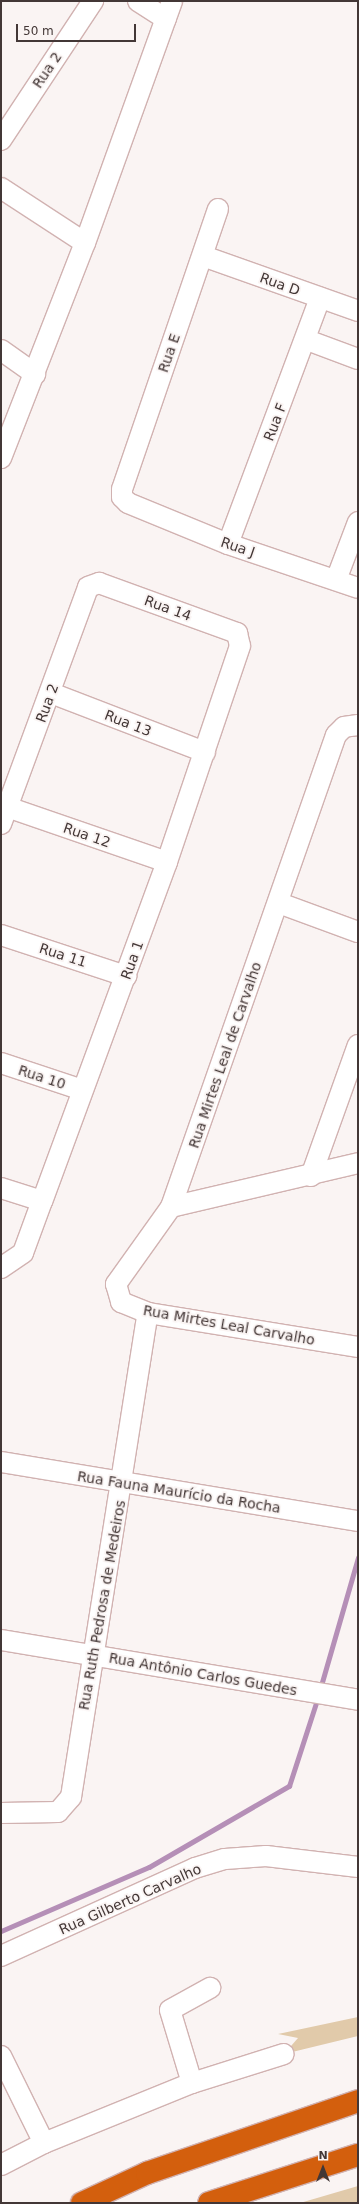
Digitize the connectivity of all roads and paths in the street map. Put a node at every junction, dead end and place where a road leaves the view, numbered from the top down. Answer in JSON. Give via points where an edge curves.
{"nodes":[{"id":1,"x":93,"y":1,"type":"edge"},
{"id":2,"x":138,"y":1,"type":"edge"},
{"id":3,"x":169,"y":10,"type":"edge"},
{"id":4,"x":1,"y":140,"type":"edge"},
{"id":5,"x":1,"y":188,"type":"edge"},
{"id":6,"x":218,"y":209,"type":"dead end"},
{"id":7,"x":85,"y":243,"type":"junction"},
{"id":8,"x":203,"y":256,"type":"junction"},
{"id":9,"x":320,"y":298,"type":"junction"},
{"id":10,"x":358,"y":311,"type":"edge"},
{"id":11,"x":307,"y":340,"type":"junction"},
{"id":12,"x":1,"y":350,"type":"edge"},
{"id":13,"x":358,"y":359,"type":"edge"},
{"id":14,"x":35,"y":374,"type":"junction"},
{"id":15,"x":1,"y":458,"type":"edge"},
{"id":16,"x":122,"y":497,"type":"joint"},
{"id":17,"x":358,"y":522,"type":"edge"},
{"id":18,"x":228,"y":544,"type":"junction"},
{"id":19,"x":336,"y":580,"type":"junction"},
{"id":20,"x":93,"y":583,"type":"joint"},
{"id":21,"x":358,"y":588,"type":"edge"},
{"id":22,"x":240,"y":638,"type":"joint"},
{"id":23,"x":51,"y":694,"type":"junction"},
{"id":24,"x":358,"y":725,"type":"edge"},
{"id":25,"x":205,"y":752,"type":"junction"},
{"id":26,"x":4,"y":816,"type":"edge"},
{"id":27,"x":167,"y":862,"type":"junction"},
{"id":28,"x":279,"y":902,"type":"junction"},
{"id":29,"x":358,"y":932,"type":"edge"},
{"id":30,"x":1,"y":935,"type":"edge"},
{"id":31,"x":126,"y":976,"type":"junction"},
{"id":32,"x":358,"y":1045,"type":"edge"},
{"id":33,"x":1,"y":1063,"type":"edge"},
{"id":34,"x":82,"y":1090,"type":"junction"},
{"id":35,"x":358,"y":1163,"type":"edge"},
{"id":36,"x":311,"y":1176,"type":"junction"},
{"id":37,"x":1,"y":1188,"type":"edge"},
{"id":38,"x":42,"y":1201,"type":"junction"},
{"id":39,"x":171,"y":1207,"type":"junction"},
{"id":40,"x":1,"y":1268,"type":"edge"},
{"id":41,"x":116,"y":1284,"type":"joint"},
{"id":42,"x":148,"y":1313,"type":"junction"},
{"id":43,"x":358,"y":1347,"type":"edge"},
{"id":44,"x":1,"y":1462,"type":"edge"},
{"id":45,"x":122,"y":1482,"type":"junction"},
{"id":46,"x":358,"y":1521,"type":"edge"},
{"id":47,"x":1,"y":1640,"type":"edge"},
{"id":48,"x":93,"y":1654,"type":"junction"},
{"id":49,"x":358,"y":1700,"type":"edge"},
{"id":50,"x":1,"y":1813,"type":"edge"},
{"id":51,"x":358,"y":1867,"type":"edge"},
{"id":52,"x":1,"y":1956,"type":"edge"},
{"id":53,"x":210,"y":1988,"type":"dead end"},
{"id":54,"x":284,"y":2054,"type":"dead end"},
{"id":55,"x":1,"y":2056,"type":"edge"},
{"id":56,"x":192,"y":2083,"type":"junction"},
{"id":57,"x":358,"y":2102,"type":"edge"},
{"id":58,"x":44,"y":2143,"type":"junction"},
{"id":59,"x":358,"y":2155,"type":"edge"},
{"id":60,"x":1,"y":2165,"type":"edge"},
{"id":61,"x":82,"y":2203,"type":"edge"},
{"id":62,"x":209,"y":2203,"type":"edge"}],
"edges":[{"from":1,"to":4,"type":"street","name":"Rua 2"},
{"from":2,"to":3,"type":"street"},
{"from":3,"to":7,"type":"street"},
{"from":5,"to":7,"type":"street"},
{"from":6,"to":8,"type":"street","name":"Rua E"},
{"from":7,"to":14,"type":"street"},
{"from":8,"to":9,"type":"street","name":"Rua D"},
{"from":8,"to":16,"type":"street","name":"Rua E","via":[[122,489]]},
{"from":9,"to":10,"type":"street","name":"Rua D"},
{"from":9,"to":11,"type":"street","name":"Rua F"},
{"from":11,"to":13,"type":"street"},
{"from":11,"to":18,"type":"street","name":"Rua F"},
{"from":12,"to":14,"type":"street"},
{"from":14,"to":15,"type":"street"},
{"from":16,"to":18,"type":"street","name":"Rua J","via":[[128,503]]},
{"from":17,"to":19,"type":"street"},
{"from":18,"to":19,"type":"street","name":"Rua J"},
{"from":19,"to":21,"type":"street","name":"Rua J"},
{"from":20,"to":22,"type":"street","name":"Rua 14","via":[[237,633]]},
{"from":20,"to":23,"type":"street","name":"Rua 2","via":[[88,587]]},
{"from":22,"to":25,"type":"street","name":"Rua 1"},
{"from":23,"to":25,"type":"street","name":"Rua 13"},
{"from":23,"to":26,"type":"street","name":"Rua 2"},
{"from":24,"to":28,"type":"street","name":"Rua Mirtes Leal de Carvalho","via":[[344,726],[336,735]]},
{"from":25,"to":27,"type":"street","name":"Rua 1"},
{"from":26,"to":27,"type":"street","name":"Rua 12"},
{"from":27,"to":31,"type":"street","name":"Rua 1"},
{"from":28,"to":29,"type":"street"},
{"from":28,"to":39,"type":"street","name":"Rua Mirtes Leal de Carvalho"},
{"from":30,"to":31,"type":"street","name":"Rua 11"},
{"from":31,"to":34,"type":"street","name":"Rua 1"},
{"from":32,"to":36,"type":"street"},
{"from":33,"to":34,"type":"street","name":"Rua 10"},
{"from":34,"to":38,"type":"street","name":"Rua 1"},
{"from":35,"to":36,"type":"street"},
{"from":36,"to":39,"type":"street"},
{"from":37,"to":38,"type":"street"},
{"from":38,"to":40,"type":"street","name":"Rua 1","via":[[23,1253]]},
{"from":39,"to":41,"type":"street","name":"Rua Mirtes Leal de Carvalho"},
{"from":41,"to":42,"type":"street","name":"Rua Mirtes Leal Carvalho","via":[[120,1302]]},
{"from":42,"to":43,"type":"street","name":"Rua Mirtes Leal Carvalho"},
{"from":42,"to":45,"type":"street","name":"Rua Ruth Pedrosa de Medeiros"},
{"from":44,"to":45,"type":"street","name":"Rua Fauna Maurício da Rocha"},
{"from":45,"to":46,"type":"street","name":"Rua Fauna Maurício da Rocha"},
{"from":45,"to":48,"type":"street","name":"Rua Ruth Pedrosa de Medeiros"},
{"from":47,"to":48,"type":"street","name":"Rua Antônio Carlos Guedes"},
{"from":48,"to":49,"type":"street","name":"Rua Antônio Carlos Guedes"},
{"from":48,"to":50,"type":"street","name":"Rua Ruth Pedrosa de Medeiros","via":[[71,1797],[66,1806],[50,1814]]},
{"from":51,"to":52,"type":"street","name":"Rua Gilberto Carvalho","via":[[266,1856],[225,1859],[195,1868]]},
{"from":53,"to":56,"type":"street","via":[[170,2010]]},
{"from":54,"to":56,"type":"street"},
{"from":55,"to":58,"type":"street"},
{"from":56,"to":58,"type":"street"},
{"from":57,"to":61,"type":"highway","via":[[147,2173]]},
{"from":58,"to":60,"type":"street"},
{"from":59,"to":62,"type":"highway"}]}
